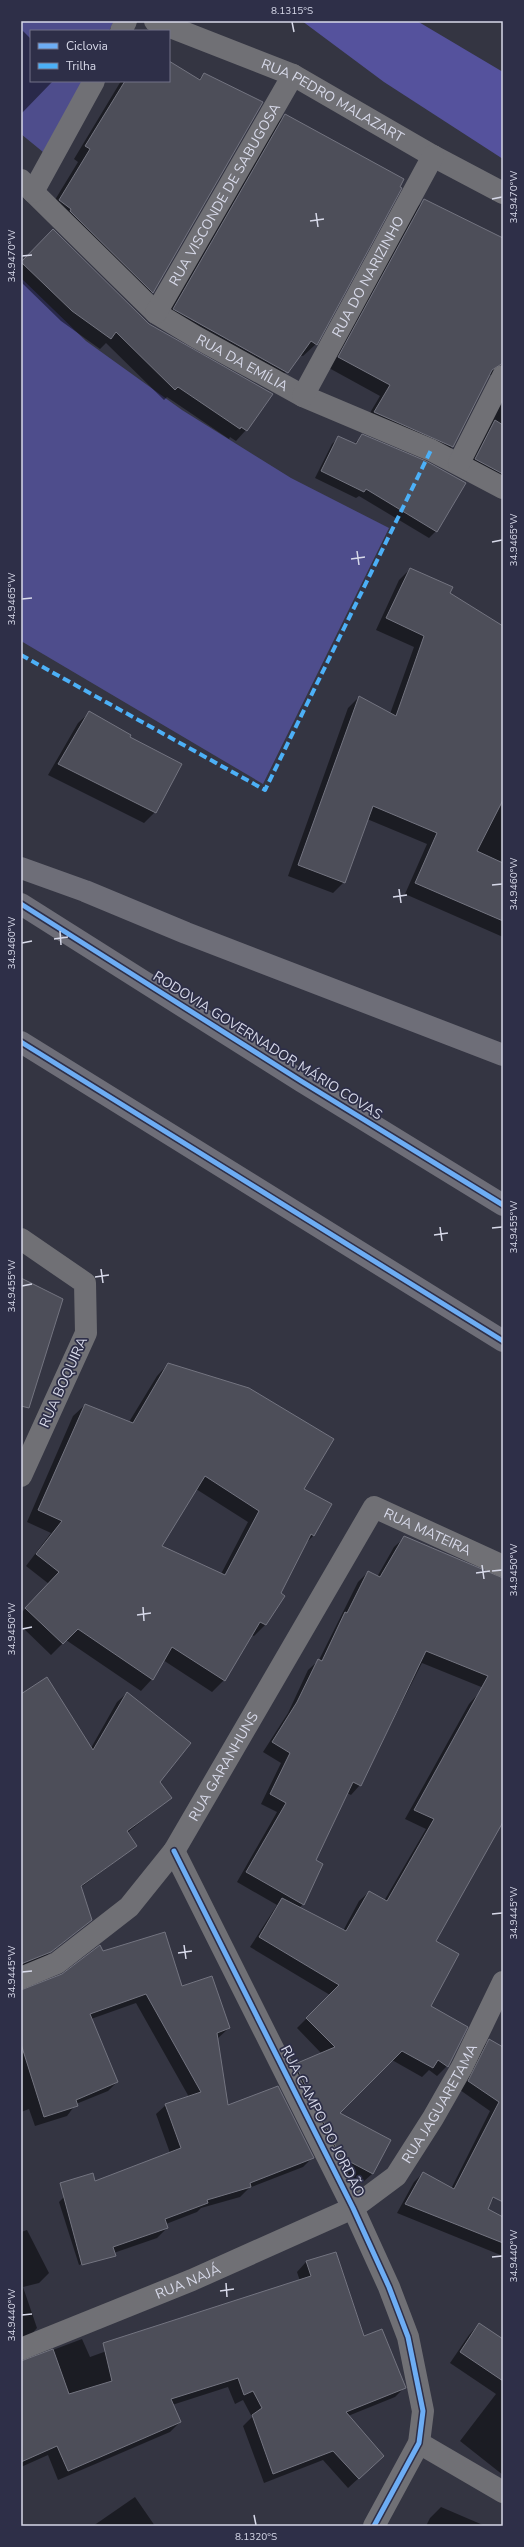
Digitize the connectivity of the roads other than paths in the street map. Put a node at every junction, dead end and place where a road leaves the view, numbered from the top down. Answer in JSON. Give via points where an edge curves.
{"nodes":[{"id":1,"x":126,"y":21,"type":"edge"},
{"id":2,"x":155,"y":21,"type":"edge"},
{"id":3,"x":122,"y":30,"type":"edge"},
{"id":4,"x":293,"y":75,"type":"junction"},
{"id":5,"x":93,"y":82,"type":"edge"},
{"id":6,"x":433,"y":156,"type":"junction"},
{"id":7,"x":27,"y":186,"type":"edge"},
{"id":8,"x":503,"y":193,"type":"edge"},
{"id":9,"x":156,"y":313,"type":"junction"},
{"id":10,"x":503,"y":376,"type":"edge"},
{"id":11,"x":302,"y":396,"type":"junction"},
{"id":12,"x":459,"y":463,"type":"junction"},
{"id":13,"x":503,"y":488,"type":"edge"},
{"id":14,"x":21,"y":868,"type":"edge"},
{"id":15,"x":21,"y":904,"type":"edge"},
{"id":16,"x":21,"y":1042,"type":"edge"},
{"id":17,"x":503,"y":1054,"type":"edge"},
{"id":18,"x":503,"y":1205,"type":"edge"},
{"id":19,"x":21,"y":1239,"type":"edge"},
{"id":20,"x":435,"y":1297,"type":"junction"},
{"id":21,"x":503,"y":1323,"type":"edge"},
{"id":22,"x":503,"y":1341,"type":"edge"},
{"id":23,"x":21,"y":1476,"type":"edge"},
{"id":24,"x":374,"y":1507,"type":"joint"},
{"id":25,"x":503,"y":1566,"type":"edge"},
{"id":26,"x":174,"y":1852,"type":"junction"},
{"id":27,"x":21,"y":1978,"type":"edge"},
{"id":28,"x":503,"y":1982,"type":"edge"},
{"id":29,"x":353,"y":2208,"type":"junction"},
{"id":30,"x":21,"y":2349,"type":"edge"},
{"id":31,"x":419,"y":2443,"type":"junction"},
{"id":32,"x":503,"y":2492,"type":"edge"},
{"id":33,"x":374,"y":2526,"type":"edge"}],
"edges":[{"from":1,"to":3,"type":"street"},
{"from":2,"to":4,"type":"street","name":"RUA PEDRO MALAZART"},
{"from":4,"to":6,"type":"street","name":"RUA PEDRO MALAZART"},
{"from":4,"to":9,"type":"street","name":"RUA VISCONDE DE SABUGOSA"},
{"from":5,"to":7,"type":"street"},
{"from":6,"to":8,"type":"street","name":"RUA PEDRO MALAZART"},
{"from":6,"to":11,"type":"street","name":"RUA DO NARIZINHO"},
{"from":7,"to":9,"type":"street","name":"RUA DA EMÍLIA"},
{"from":9,"to":11,"type":"street","name":"RUA DA EMÍLIA"},
{"from":10,"to":12,"type":"street"},
{"from":11,"to":12,"type":"street","name":"RUA DA EMÍLIA"},
{"from":12,"to":13,"type":"street","name":"RUA DA EMÍLIA"},
{"from":14,"to":17,"type":"highway"},
{"from":15,"to":18,"type":"highway","name":"RODOVIA GOVERNADOR MÁRIO COVAS"},
{"from":16,"to":20,"type":"highway"},
{"from":19,"to":23,"type":"street","name":"RUA BOQUIRA","via":[[85,1283],[86,1333]]},
{"from":20,"to":21,"type":"highway"},
{"from":20,"to":22,"type":"highway"},
{"from":24,"to":25,"type":"street","name":"RUA MATEIRA"},
{"from":24,"to":26,"type":"street","name":"RUA GARANHUNS"},
{"from":26,"to":27,"type":"street","name":"RUA GARANHUNS","via":[[129,1907],[57,1963]]},
{"from":26,"to":29,"type":"street","name":"RUA CAMPO DO JORDÃO"},
{"from":28,"to":29,"type":"street","name":"RUA JAGUARETAMA","via":[[434,2118],[396,2176]]},
{"from":29,"to":30,"type":"street","name":"RUA NAJÁ","via":[[192,2280]]},
{"from":29,"to":31,"type":"street","name":"RUA CAMPO DO JORDÃO","via":[[390,2287],[408,2337],[423,2411]]},
{"from":31,"to":32,"type":"street"},
{"from":31,"to":33,"type":"street"}]}
